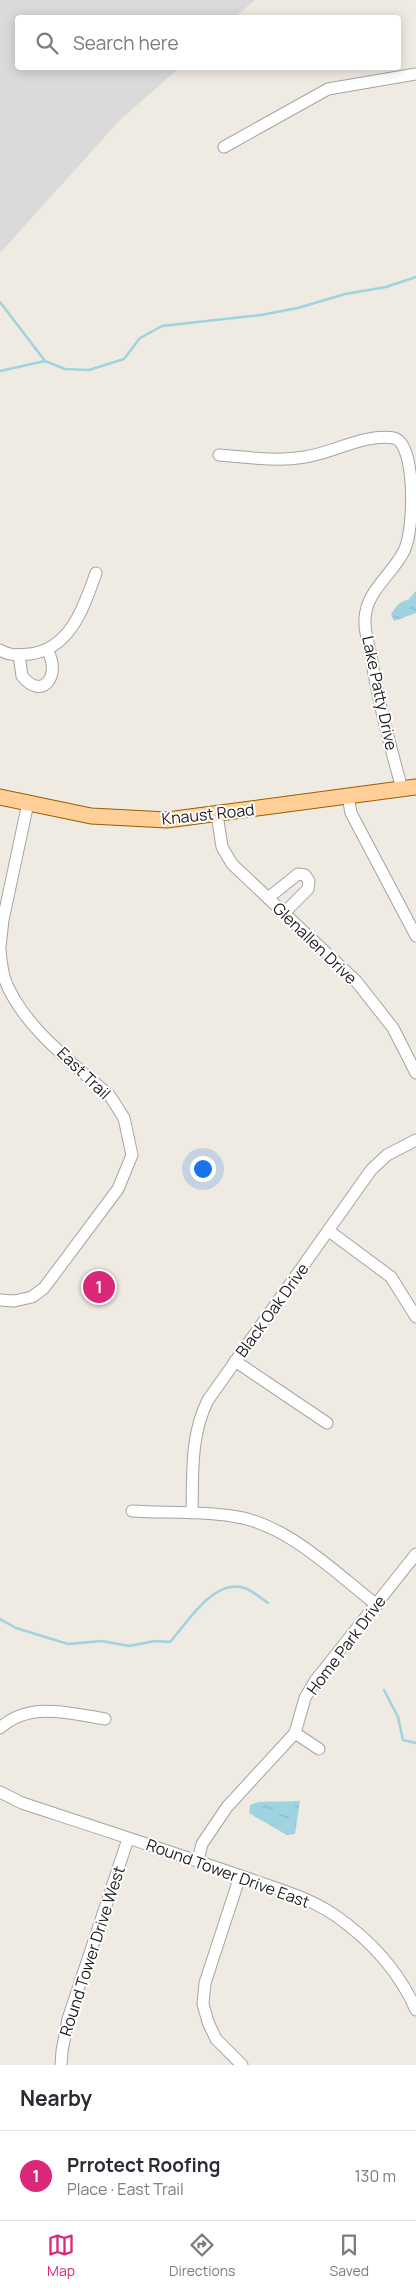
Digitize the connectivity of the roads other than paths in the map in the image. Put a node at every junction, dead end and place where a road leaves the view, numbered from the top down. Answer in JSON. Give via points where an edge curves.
{"nodes":[{"id":1,"x":416,"y":74,"type":"edge"},
{"id":2,"x":224,"y":147,"type":"dead end"},
{"id":3,"x":219,"y":454,"type":"dead end"},
{"id":4,"x":96,"y":573,"type":"dead end"},
{"id":5,"x":0,"y":650,"type":"edge"},
{"id":6,"x":47,"y":650,"type":"junction"},
{"id":7,"x":18,"y":656,"type":"junction"},
{"id":8,"x":409,"y":788,"type":"edge"},
{"id":9,"x":348,"y":796,"type":"junction"},
{"id":10,"x":0,"y":797,"type":"edge"},
{"id":11,"x":28,"y":803,"type":"junction"},
{"id":12,"x":217,"y":814,"type":"junction"},
{"id":13,"x":268,"y":898,"type":"junction"},
{"id":14,"x":284,"y":913,"type":"junction"},
{"id":15,"x":416,"y":936,"type":"edge"},
{"id":16,"x":0,"y":948,"type":"edge"},
{"id":17,"x":416,"y":1074,"type":"edge"},
{"id":18,"x":416,"y":1140,"type":"edge"},
{"id":19,"x":328,"y":1231,"type":"junction"},
{"id":20,"x":0,"y":1300,"type":"edge"},
{"id":21,"x":416,"y":1317,"type":"edge"},
{"id":22,"x":235,"y":1361,"type":"junction"},
{"id":23,"x":327,"y":1423,"type":"dead end"},
{"id":24,"x":132,"y":1512,"type":"dead end"},
{"id":25,"x":192,"y":1513,"type":"junction"},
{"id":26,"x":416,"y":1554,"type":"edge"},
{"id":27,"x":377,"y":1605,"type":"junction"},
{"id":28,"x":105,"y":1719,"type":"dead end"},
{"id":29,"x":0,"y":1728,"type":"edge"},
{"id":30,"x":295,"y":1733,"type":"junction"},
{"id":31,"x":319,"y":1749,"type":"dead end"},
{"id":32,"x":0,"y":1792,"type":"edge"},
{"id":33,"x":128,"y":1838,"type":"junction"},
{"id":34,"x":198,"y":1860,"type":"junction"},
{"id":35,"x":240,"y":1876,"type":"junction"},
{"id":36,"x":416,"y":2010,"type":"edge"},
{"id":37,"x":62,"y":2065,"type":"edge"},
{"id":38,"x":242,"y":2065,"type":"edge"}],
"edges":[{"from":1,"to":2,"type":"street","via":[[328,89]]},
{"from":3,"to":8,"type":"street","name":"Lake Patty Drive","via":[[280,460],[334,451],[377,438],[403,441],[410,449],[414,462],[414,517],[403,552],[374,591],[365,619],[377,694]]},
{"from":4,"to":6,"type":"street","via":[[71,631]]},
{"from":5,"to":7,"type":"street"},
{"from":6,"to":7,"type":"street"},
{"from":6,"to":7,"type":"street","via":[[53,672],[42,686],[33,686],[22,676]]},
{"from":8,"to":9,"type":"main road","name":"Knaust Road"},
{"from":9,"to":12,"type":"main road","name":"Knaust Road"},
{"from":9,"to":15,"type":"street","via":[[351,813]]},
{"from":10,"to":11,"type":"main road","name":"Knaust Road"},
{"from":11,"to":12,"type":"main road","name":"Knaust Road","via":[[91,816],[129,819],[167,820]]},
{"from":11,"to":16,"type":"street","name":"East Trail"},
{"from":12,"to":13,"type":"street","name":"Glenallen Drive","via":[[222,847],[228,860]]},
{"from":13,"to":14,"type":"street","name":"Glenallen Drive"},
{"from":13,"to":14,"type":"street","via":[[293,877],[305,875],[309,880],[308,889]]},
{"from":14,"to":17,"type":"street","name":"Glenallen Drive","via":[[356,981],[381,1010],[403,1045]]},
{"from":16,"to":20,"type":"street","name":"East Trail","via":[[4,979],[16,1002],[31,1022],[114,1101],[124,1118],[132,1155],[118,1189],[54,1278],[32,1297]]},
{"from":18,"to":19,"type":"street","name":"Black Oak Drive","via":[[378,1162]]},
{"from":19,"to":21,"type":"street","via":[[391,1277]]},
{"from":19,"to":22,"type":"street","name":"Black Oak Drive"},
{"from":22,"to":23,"type":"street"},
{"from":22,"to":25,"type":"street","name":"Black Oak Drive","via":[[200,1415],[195,1436]]},
{"from":24,"to":25,"type":"street"},
{"from":25,"to":27,"type":"street","via":[[233,1516],[278,1532],[311,1553]]},
{"from":26,"to":27,"type":"street","name":"Home Park Drive"},
{"from":27,"to":30,"type":"street","name":"Home Park Drive","via":[[315,1681],[305,1698]]},
{"from":28,"to":29,"type":"street","via":[[60,1711],[36,1711],[18,1716]]},
{"from":30,"to":31,"type":"street"},
{"from":30,"to":34,"type":"street","name":"Home Park Drive","via":[[227,1807],[202,1844]]},
{"from":32,"to":33,"type":"street","name":"Round Tower Drive East","via":[[22,1803]]},
{"from":33,"to":34,"type":"street","name":"Round Tower Drive East"},
{"from":33,"to":37,"type":"street","name":"Round Tower Drive West","via":[[68,2019]]},
{"from":34,"to":35,"type":"street","name":"Round Tower Drive East"},
{"from":35,"to":36,"type":"street","name":"Round Tower Drive East","via":[[301,1898],[354,1929],[393,1970]]},
{"from":35,"to":38,"type":"street","via":[[205,1983],[203,2004],[216,2039]]}]}
